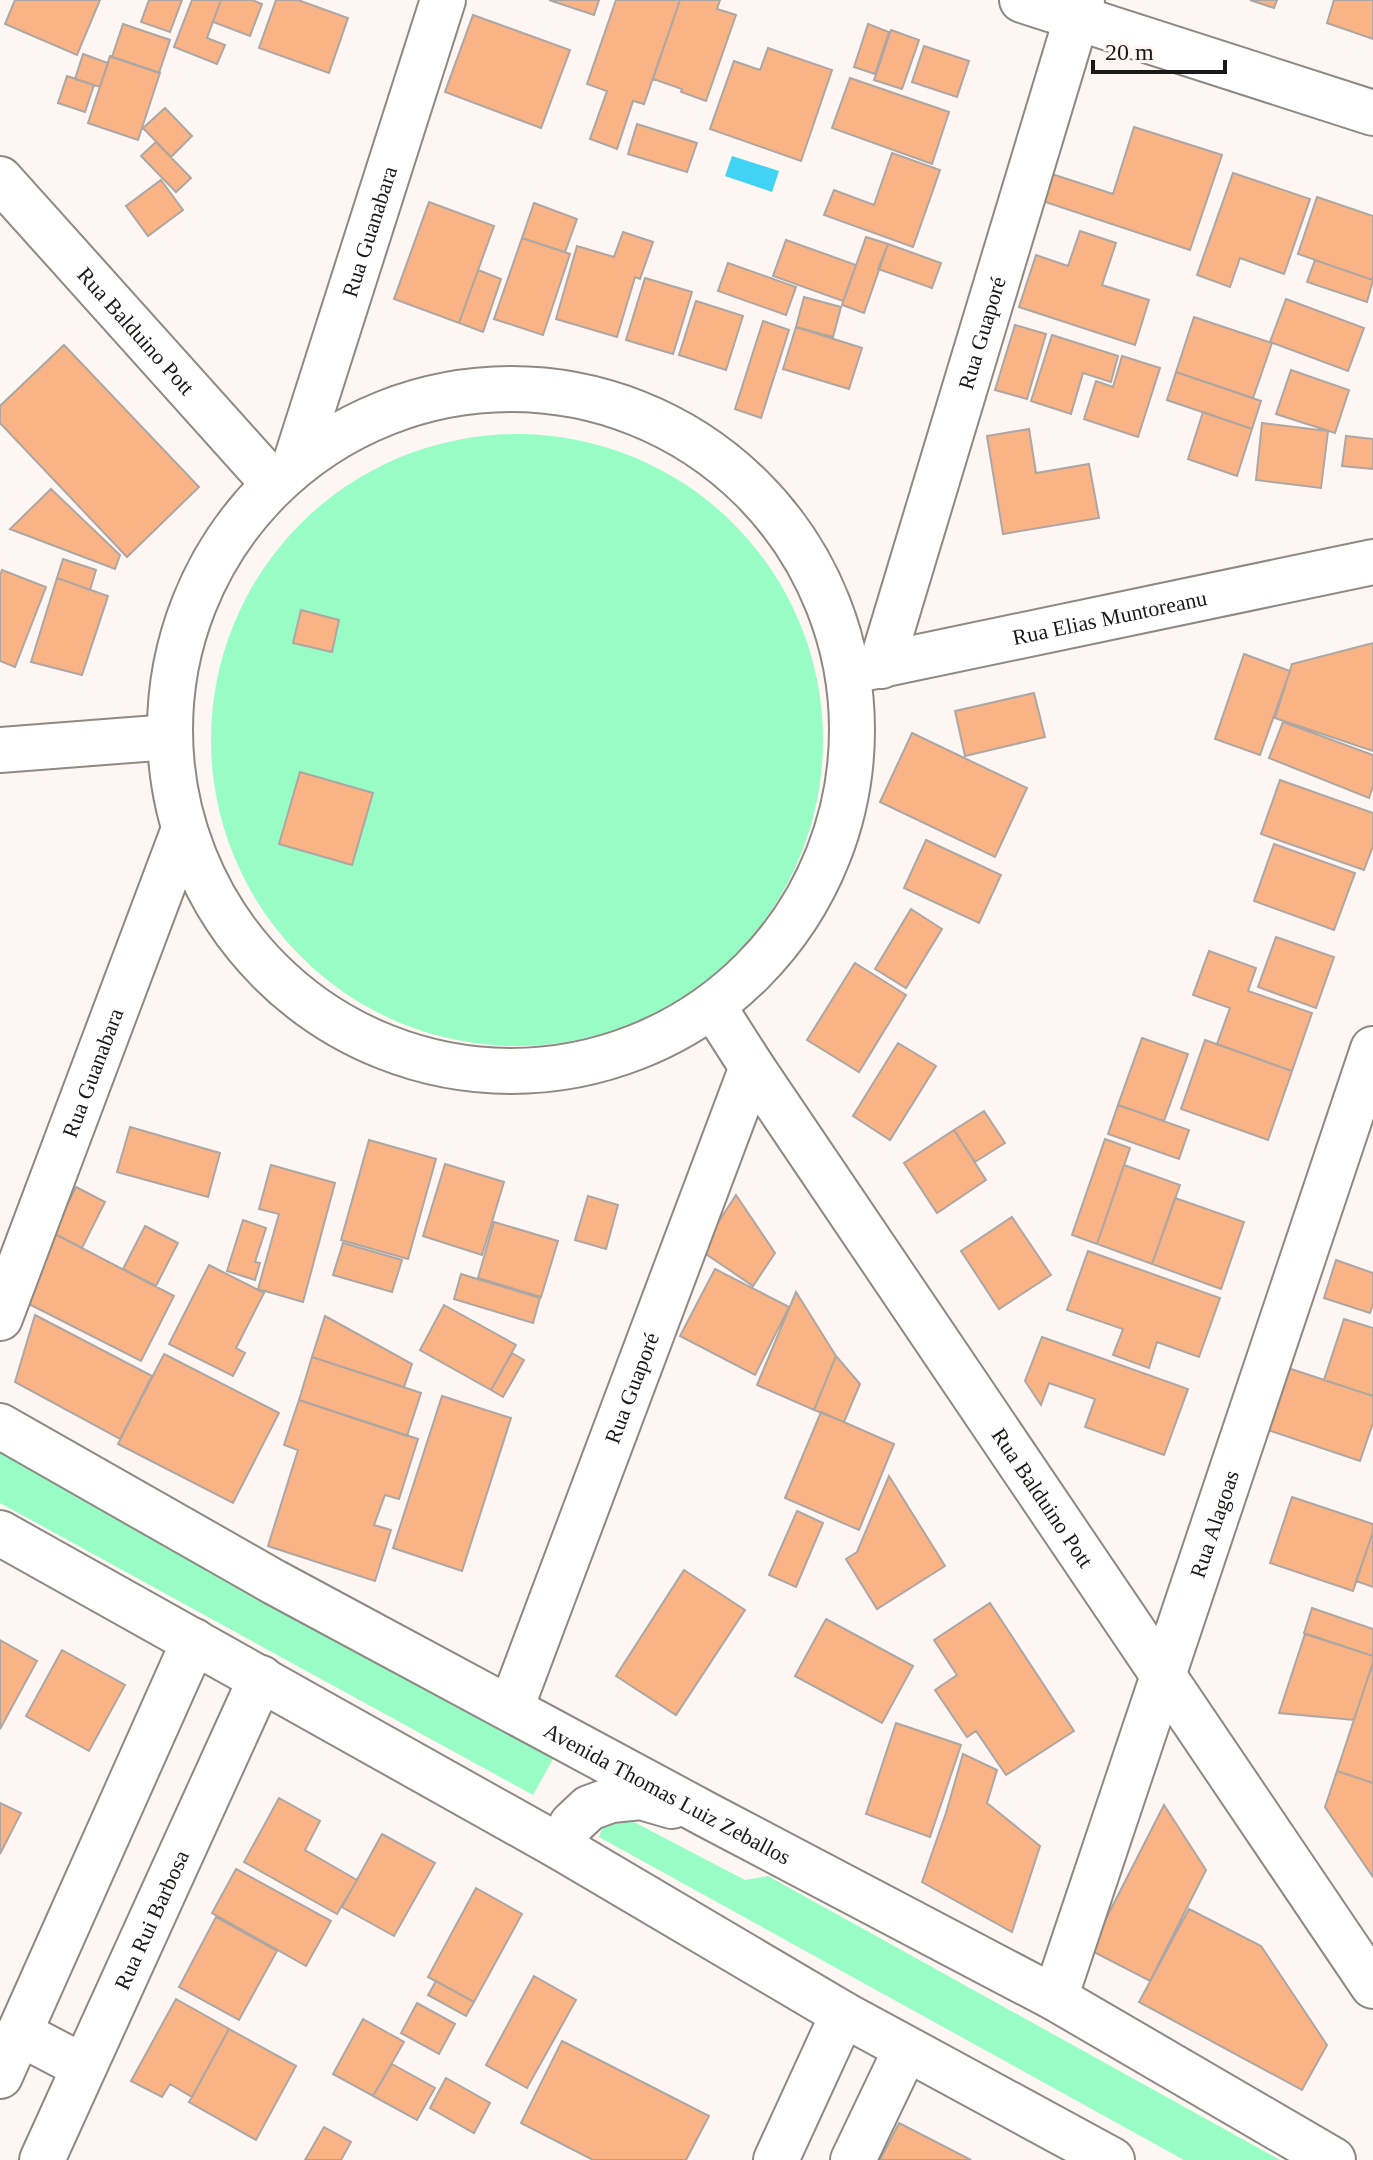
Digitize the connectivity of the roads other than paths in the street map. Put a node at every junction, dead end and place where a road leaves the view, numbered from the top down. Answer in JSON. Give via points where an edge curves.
{"nodes":[{"id":1,"x":443,"y":0,"type":"edge"},
{"id":2,"x":1022,"y":0,"type":"edge"},
{"id":3,"x":1079,"y":9,"type":"edge"},
{"id":4,"x":1373,"y":113,"type":"edge"},
{"id":5,"x":0,"y":179,"type":"edge"},
{"id":6,"x":284,"y":474,"type":"junction"},
{"id":7,"x":1373,"y":562,"type":"edge"},
{"id":8,"x":864,"y":669,"type":"junction"},
{"id":9,"x":170,"y":737,"type":"junction"},
{"id":10,"x":0,"y":750,"type":"edge"},
{"id":11,"x":184,"y":829,"type":"junction"},
{"id":12,"x":713,"y":1006,"type":"junction"},
{"id":13,"x":1373,"y":1049,"type":"edge"},
{"id":14,"x":752,"y":1067,"type":"junction"},
{"id":15,"x":0,"y":1318,"type":"edge"},
{"id":16,"x":0,"y":1426,"type":"edge"},
{"id":17,"x":0,"y":1533,"type":"edge"},
{"id":18,"x":194,"y":1641,"type":"junction"},
{"id":19,"x":1163,"y":1677,"type":"junction"},
{"id":20,"x":261,"y":1678,"type":"junction"},
{"id":21,"x":511,"y":1708,"type":"junction"},
{"id":22,"x":709,"y":1816,"type":"junction"},
{"id":23,"x":560,"y":1847,"type":"junction"},
{"id":24,"x":1373,"y":1986,"type":"edge"},
{"id":25,"x":1055,"y":1998,"type":"junction"},
{"id":26,"x":843,"y":2014,"type":"junction"},
{"id":27,"x":19,"y":2033,"type":"junction"},
{"id":28,"x":906,"y":2049,"type":"junction"},
{"id":29,"x":84,"y":2067,"type":"junction"},
{"id":30,"x":0,"y":2076,"type":"edge"},
{"id":31,"x":42,"y":2160,"type":"edge"},
{"id":32,"x":776,"y":2160,"type":"edge"},
{"id":33,"x":853,"y":2160,"type":"edge"},
{"id":34,"x":1112,"y":2160,"type":"edge"},
{"id":35,"x":1333,"y":2160,"type":"edge"}],
"edges":[{"from":1,"to":6,"type":"street","name":"Rua Guanabara"},
{"from":2,"to":3,"type":"street"},
{"from":3,"to":4,"type":"street"},
{"from":3,"to":8,"type":"street","name":"Rua Guaporé"},
{"from":5,"to":6,"type":"street","name":"Rua Balduino Pott"},
{"from":6,"to":8,"type":"street","via":[[349,428],[408,403],[471,389],[536,388],[599,399],[659,422],[714,456],[763,499],[801,552]]},
{"from":6,"to":9,"type":"street","via":[[228,537],[195,600],[175,667]]},
{"from":7,"to":8,"type":"street","name":"Rua Elias Muntoreanu"},
{"from":8,"to":12,"type":"street","via":[[845,798],[827,858],[799,915],[760,964]]},
{"from":9,"to":10,"type":"street"},
{"from":9,"to":11,"type":"street"},
{"from":11,"to":12,"type":"street","via":[[213,896],[254,955],[308,1004],[370,1041],[425,1060],[510,1072],[582,1065],[651,1043]]},
{"from":11,"to":15,"type":"street","name":"Rua Guanabara"},
{"from":12,"to":14,"type":"street","name":"Rua Balduino Pott"},
{"from":13,"to":19,"type":"street","name":"Rua Alagoas"},
{"from":14,"to":19,"type":"street","name":"Rua Balduino Pott"},
{"from":14,"to":21,"type":"street","name":"Rua Guaporé"},
{"from":16,"to":21,"type":"street","name":"Avenida Thomas Luiz Zeballos","via":[[262,1576]]},
{"from":17,"to":18,"type":"street"},
{"from":18,"to":20,"type":"street"},
{"from":18,"to":27,"type":"street"},
{"from":19,"to":24,"type":"street","name":"Rua Balduino Pott"},
{"from":19,"to":25,"type":"street","name":"Rua Alagoas"},
{"from":20,"to":23,"type":"street"},
{"from":20,"to":29,"type":"street","name":"Rua Rui Barbosa"},
{"from":21,"to":22,"type":"street","name":"Avenida Thomas Luiz Zeballos"},
{"from":22,"to":23,"type":"street","via":[[641,1797],[611,1800],[589,1808],[572,1824]]},
{"from":22,"to":25,"type":"street","name":"Avenida Thomas Luiz Zeballos"},
{"from":23,"to":26,"type":"street"},
{"from":25,"to":35,"type":"street","name":"Avenida Thomas Luiz Zeballos"},
{"from":26,"to":28,"type":"street"},
{"from":26,"to":32,"type":"street"},
{"from":27,"to":29,"type":"street"},
{"from":27,"to":30,"type":"street"},
{"from":28,"to":33,"type":"street"},
{"from":28,"to":34,"type":"street"},
{"from":29,"to":31,"type":"street","name":"Rua Rui Barbosa"}]}
